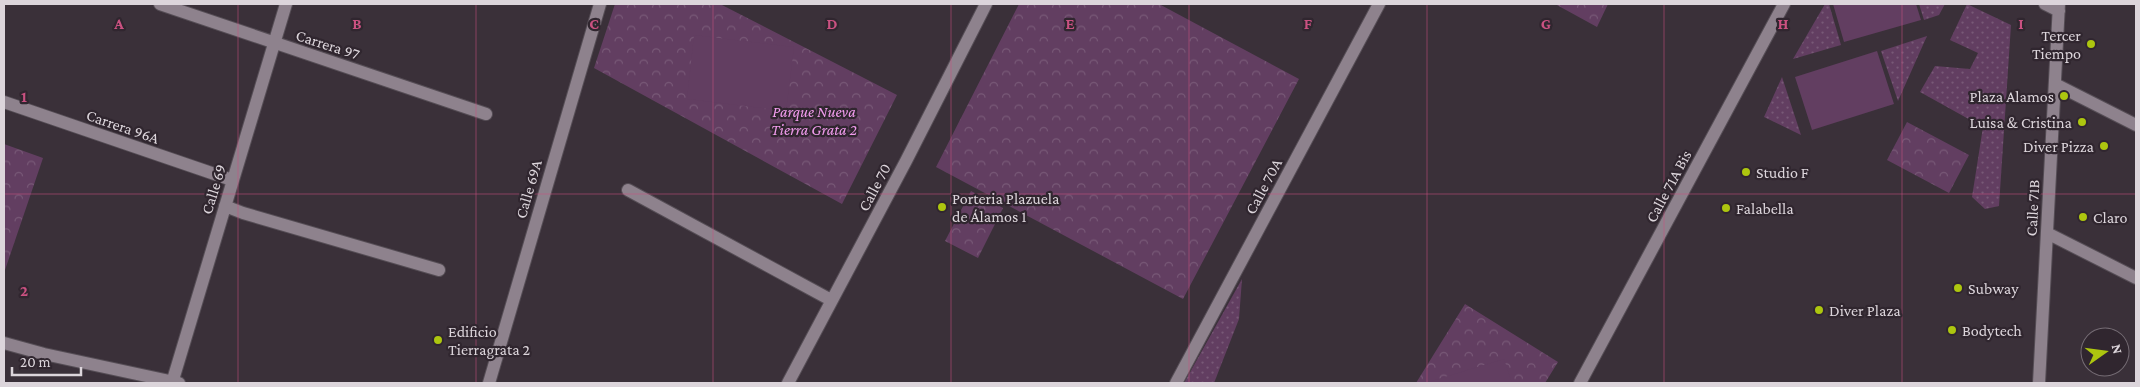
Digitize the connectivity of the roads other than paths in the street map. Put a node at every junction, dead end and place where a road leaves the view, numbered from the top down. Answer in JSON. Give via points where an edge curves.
{"nodes":[{"id":1,"x":160,"y":4,"type":"edge"},
{"id":2,"x":286,"y":4,"type":"edge"},
{"id":3,"x":600,"y":4,"type":"edge"},
{"id":4,"x":986,"y":4,"type":"edge"},
{"id":5,"x":1379,"y":4,"type":"edge"},
{"id":6,"x":1784,"y":4,"type":"edge"},
{"id":7,"x":2045,"y":4,"type":"edge"},
{"id":8,"x":2059,"y":7,"type":"edge"},
{"id":9,"x":274,"y":43,"type":"junction"},
{"id":10,"x":2055,"y":84,"type":"junction"},
{"id":11,"x":4,"y":102,"type":"edge"},
{"id":12,"x":486,"y":114,"type":"dead end"},
{"id":13,"x":2136,"y":125,"type":"edge"},
{"id":14,"x":232,"y":180,"type":"junction"},
{"id":15,"x":628,"y":190,"type":"dead end"},
{"id":16,"x":225,"y":206,"type":"junction"},
{"id":17,"x":2047,"y":233,"type":"junction"},
{"id":18,"x":439,"y":270,"type":"dead end"},
{"id":19,"x":2136,"y":278,"type":"edge"},
{"id":20,"x":831,"y":300,"type":"junction"},
{"id":21,"x":4,"y":343,"type":"edge"},
{"id":22,"x":175,"y":383,"type":"edge"},
{"id":23,"x":489,"y":383,"type":"edge"},
{"id":24,"x":788,"y":383,"type":"edge"},
{"id":25,"x":1176,"y":383,"type":"edge"},
{"id":26,"x":1580,"y":383,"type":"edge"},
{"id":27,"x":2039,"y":383,"type":"edge"}],
"edges":[{"from":1,"to":9,"type":"street","name":"Carrera 97"},
{"from":2,"to":9,"type":"street","name":"Calle 69"},
{"from":3,"to":23,"type":"street","name":"Calle 69A"},
{"from":4,"to":20,"type":"street","name":"Calle 70"},
{"from":5,"to":25,"type":"street","name":"Calle 70A"},
{"from":6,"to":26,"type":"street","name":"Calle 71A Bis"},
{"from":7,"to":8,"type":"street"},
{"from":8,"to":10,"type":"street","name":"Calle 71B"},
{"from":9,"to":12,"type":"street","name":"Carrera 97"},
{"from":9,"to":14,"type":"street","name":"Calle 69"},
{"from":10,"to":13,"type":"street"},
{"from":10,"to":17,"type":"street","name":"Calle 71B"},
{"from":11,"to":14,"type":"street","name":"Carrera 96A"},
{"from":14,"to":16,"type":"street","name":"Calle 69"},
{"from":15,"to":20,"type":"street"},
{"from":16,"to":18,"type":"street"},
{"from":16,"to":22,"type":"street","name":"Calle 69"},
{"from":17,"to":19,"type":"street"},
{"from":17,"to":27,"type":"street","name":"Calle 71B"},
{"from":20,"to":24,"type":"street","name":"Calle 70"},
{"from":21,"to":22,"type":"street"}]}
